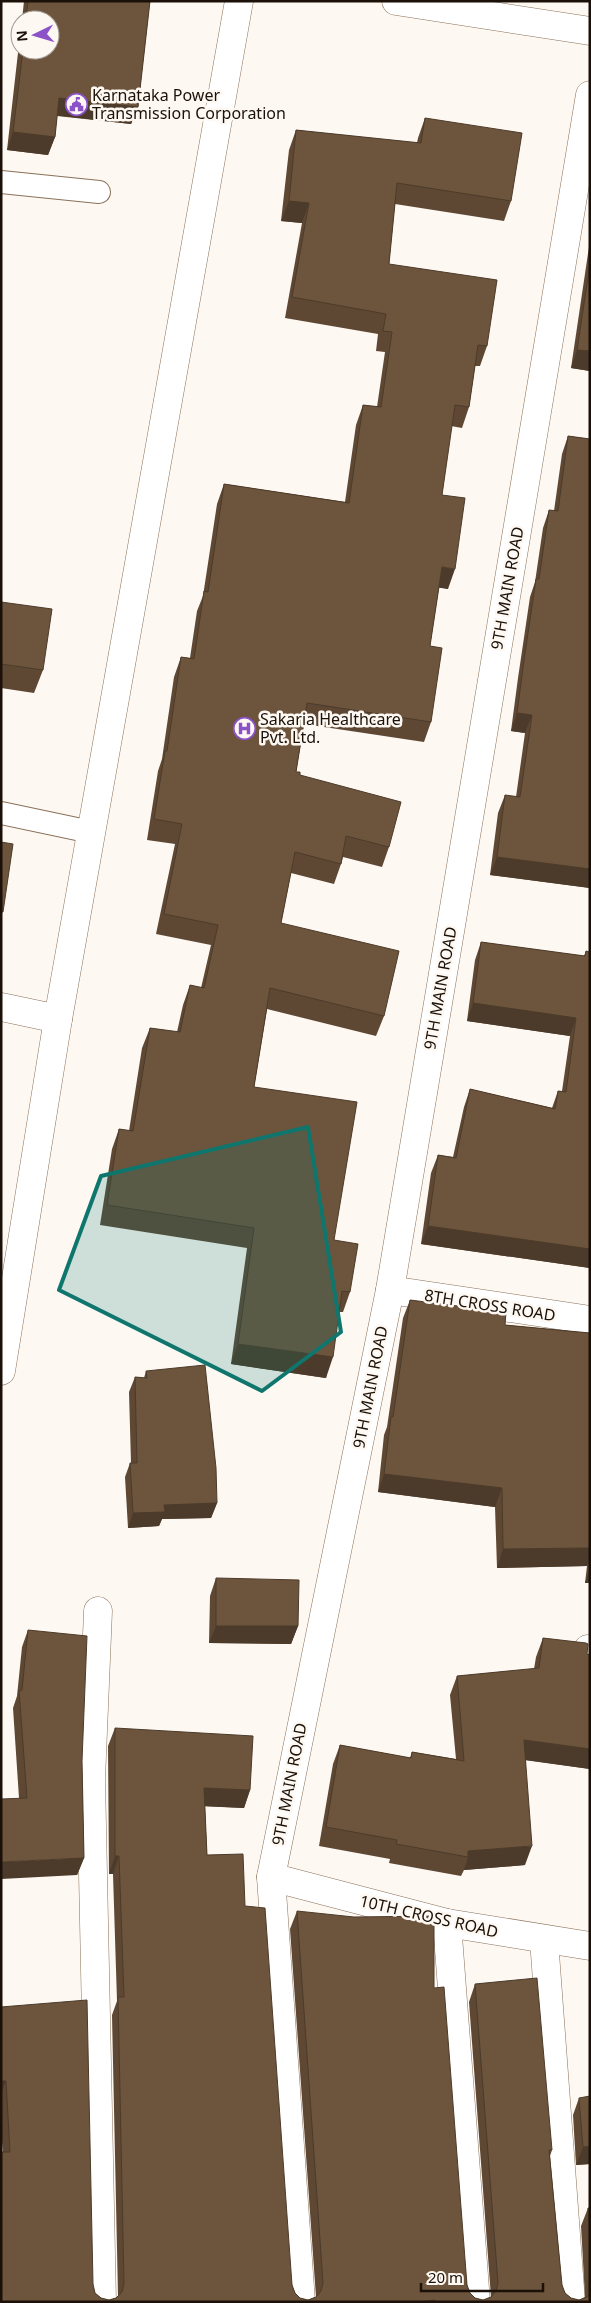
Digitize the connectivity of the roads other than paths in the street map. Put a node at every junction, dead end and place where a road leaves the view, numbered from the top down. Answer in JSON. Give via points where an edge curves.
{"nodes":[{"id":1,"x":239,"y":1,"type":"edge"},
{"id":2,"x":396,"y":1,"type":"edge"},
{"id":3,"x":590,"y":31,"type":"edge"},
{"id":4,"x":590,"y":95,"type":"edge"},
{"id":5,"x":1,"y":182,"type":"edge"},
{"id":6,"x":99,"y":192,"type":"dead end"},
{"id":7,"x":1,"y":813,"type":"edge"},
{"id":8,"x":91,"y":832,"type":"junction"},
{"id":9,"x":1,"y":1007,"type":"edge"},
{"id":10,"x":58,"y":1018,"type":"junction"},
{"id":11,"x":390,"y":1290,"type":"junction"},
{"id":12,"x":590,"y":1320,"type":"edge"},
{"id":13,"x":1,"y":1371,"type":"edge"},
{"id":14,"x":98,"y":1611,"type":"dead end"},
{"id":15,"x":270,"y":1877,"type":"junction"},
{"id":16,"x":446,"y":1923,"type":"junction"},
{"id":17,"x":544,"y":1940,"type":"junction"},
{"id":18,"x":590,"y":1946,"type":"edge"},
{"id":19,"x":102,"y":2302,"type":"edge"},
{"id":20,"x":301,"y":2302,"type":"edge"},
{"id":21,"x":476,"y":2302,"type":"edge"},
{"id":22,"x":571,"y":2302,"type":"edge"}],
"edges":[{"from":1,"to":8,"type":"street"},
{"from":2,"to":3,"type":"street"},
{"from":4,"to":11,"type":"street","name":"9TH MAIN ROAD"},
{"from":5,"to":6,"type":"lane"},
{"from":7,"to":8,"type":"lane"},
{"from":8,"to":10,"type":"street"},
{"from":9,"to":10,"type":"street"},
{"from":10,"to":13,"type":"street"},
{"from":11,"to":12,"type":"street","name":"8TH CROSS ROAD"},
{"from":11,"to":15,"type":"street","name":"9TH MAIN ROAD"},
{"from":14,"to":19,"type":"street","via":[[91,1779]]},
{"from":15,"to":16,"type":"street","name":"10TH CROSS ROAD"},
{"from":15,"to":20,"type":"street","name":"9TH MAIN ROAD"},
{"from":16,"to":17,"type":"street","name":"10TH CROSS ROAD"},
{"from":16,"to":21,"type":"street"},
{"from":17,"to":18,"type":"street","name":"10TH CROSS ROAD"},
{"from":17,"to":22,"type":"street"}]}
